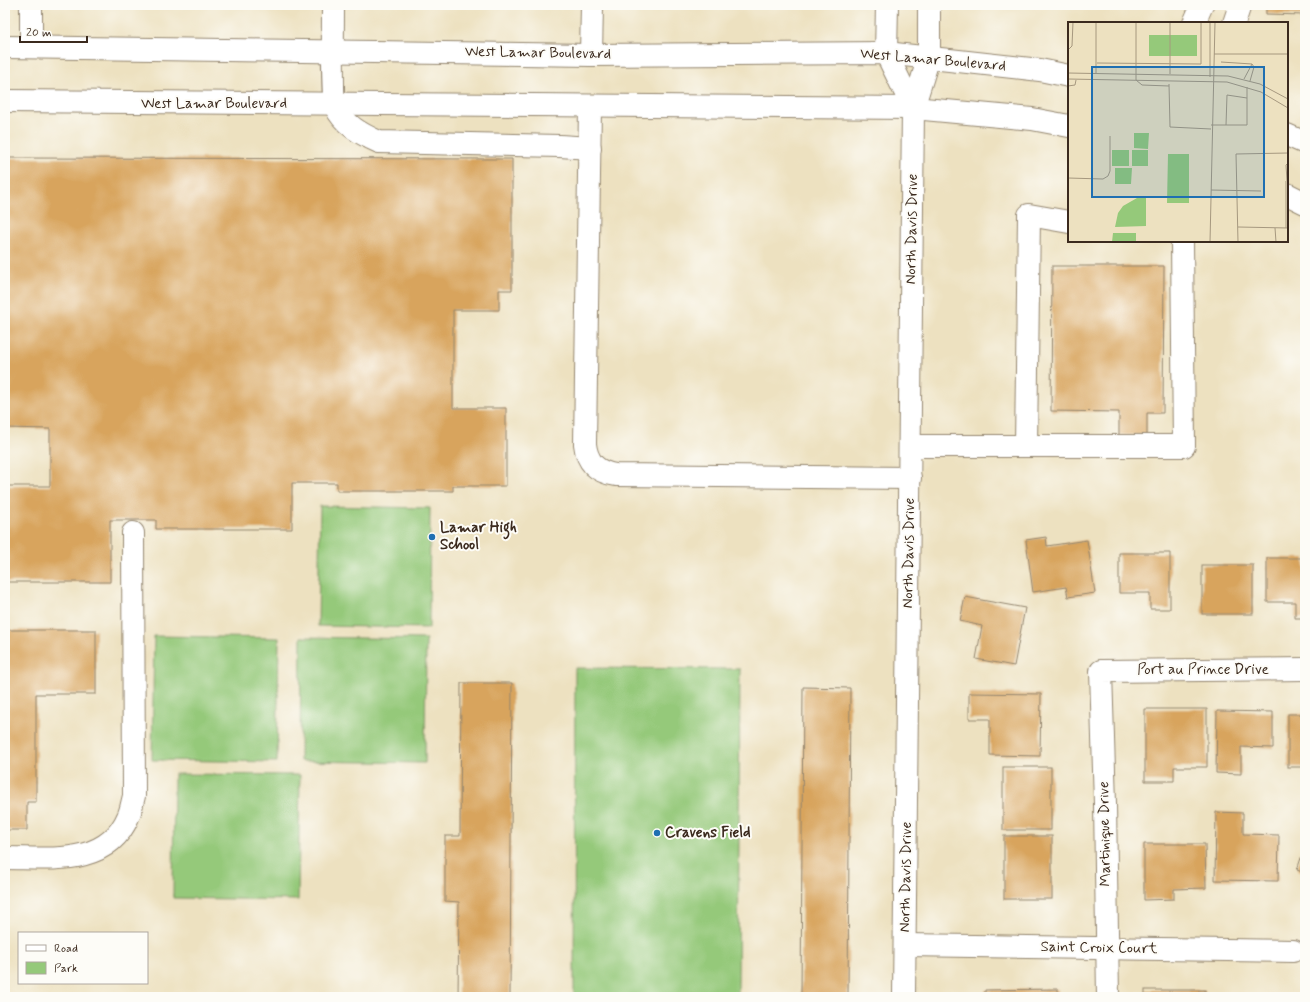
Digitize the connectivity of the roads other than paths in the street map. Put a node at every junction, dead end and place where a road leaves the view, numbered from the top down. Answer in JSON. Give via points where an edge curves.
{"nodes":[{"id":1,"x":31,"y":5,"type":"edge"},
{"id":2,"x":333,"y":5,"type":"edge"},
{"id":3,"x":592,"y":5,"type":"edge"},
{"id":4,"x":887,"y":5,"type":"edge"},
{"id":5,"x":929,"y":5,"type":"edge"},
{"id":6,"x":1202,"y":5,"type":"edge"},
{"id":7,"x":1240,"y":5,"type":"edge"},
{"id":8,"x":1194,"y":22,"type":"edge"},
{"id":9,"x":1234,"y":22,"type":"edge"},
{"id":10,"x":5,"y":47,"type":"edge"},
{"id":11,"x":30,"y":47,"type":"junction"},
{"id":12,"x":334,"y":50,"type":"junction"},
{"id":13,"x":886,"y":53,"type":"junction"},
{"id":14,"x":591,"y":55,"type":"junction"},
{"id":15,"x":929,"y":57,"type":"junction"},
{"id":16,"x":1068,"y":76,"type":"edge"},
{"id":17,"x":5,"y":102,"type":"edge"},
{"id":18,"x":334,"y":105,"type":"junction"},
{"id":19,"x":590,"y":107,"type":"junction"},
{"id":20,"x":913,"y":108,"type":"junction"},
{"id":21,"x":1068,"y":126,"type":"edge"},
{"id":22,"x":1288,"y":135,"type":"edge"},
{"id":23,"x":1305,"y":143,"type":"edge"},
{"id":24,"x":590,"y":148,"type":"junction"},
{"id":25,"x":1288,"y":194,"type":"edge"},
{"id":26,"x":1305,"y":203,"type":"edge"},
{"id":27,"x":1068,"y":222,"type":"edge"},
{"id":28,"x":1182,"y":242,"type":"edge"},
{"id":29,"x":910,"y":446,"type":"junction"},
{"id":30,"x":1026,"y":446,"type":"junction"},
{"id":31,"x":910,"y":478,"type":"junction"},
{"id":32,"x":133,"y":533,"type":"dead end"},
{"id":33,"x":1305,"y":670,"type":"edge"},
{"id":34,"x":1101,"y":671,"type":"joint"},
{"id":35,"x":5,"y":858,"type":"edge"},
{"id":36,"x":905,"y":945,"type":"junction"},
{"id":37,"x":1106,"y":948,"type":"junction"},
{"id":38,"x":1293,"y":951,"type":"dead end"},
{"id":39,"x":904,"y":997,"type":"edge"},
{"id":40,"x":1108,"y":997,"type":"edge"}],
"edges":[{"from":1,"to":11,"type":"main road"},
{"from":2,"to":12,"type":"main road"},
{"from":3,"to":14,"type":"main road"},
{"from":4,"to":13,"type":"main road","name":"North Davis Drive"},
{"from":5,"to":15,"type":"main road","name":"North Davis Drive"},
{"from":6,"to":8,"type":"main road"},
{"from":7,"to":9,"type":"main road"},
{"from":10,"to":11,"type":"main road","name":"West Lamar Boulevard"},
{"from":11,"to":12,"type":"main road","name":"West Lamar Boulevard"},
{"from":12,"to":14,"type":"main road","name":"West Lamar Boulevard"},
{"from":12,"to":18,"type":"main road"},
{"from":13,"to":14,"type":"main road","name":"West Lamar Boulevard"},
{"from":13,"to":15,"type":"main road","name":"West Lamar Boulevard"},
{"from":13,"to":20,"type":"main road","name":"North Davis Drive"},
{"from":15,"to":16,"type":"main road","name":"West Lamar Boulevard"},
{"from":15,"to":20,"type":"main road","name":"North Davis Drive"},
{"from":17,"to":18,"type":"main road","name":"West Lamar Boulevard"},
{"from":18,"to":19,"type":"main road","name":"West Lamar Boulevard"},
{"from":18,"to":24,"type":"main road","via":[[345,121],[379,142]]},
{"from":19,"to":20,"type":"main road","name":"West Lamar Boulevard"},
{"from":19,"to":24,"type":"main road"},
{"from":20,"to":21,"type":"main road","name":"West Lamar Boulevard","via":[[1032,119]]},
{"from":20,"to":29,"type":"main road","name":"North Davis Drive"},
{"from":22,"to":23,"type":"main road"},
{"from":24,"to":31,"type":"main road","via":[[585,444],[590,463],[606,474],[616,475]]},
{"from":25,"to":26,"type":"main road"},
{"from":27,"to":30,"type":"main road","via":[[1029,215]]},
{"from":28,"to":30,"type":"main road","via":[[1184,446]]},
{"from":29,"to":30,"type":"main road"},
{"from":29,"to":31,"type":"main road","name":"North Davis Drive"},
{"from":31,"to":36,"type":"main road","name":"North Davis Drive"},
{"from":32,"to":35,"type":"main road","via":[[134,796],[128,818],[116,836],[99,850],[78,857]]},
{"from":33,"to":34,"type":"main road","name":"Port au Prince Drive"},
{"from":34,"to":37,"type":"main road","name":"Martinique Drive"},
{"from":36,"to":37,"type":"main road","name":"Saint Croix Court"},
{"from":36,"to":39,"type":"main road","name":"North Davis Drive"},
{"from":37,"to":38,"type":"main road","name":"Saint Croix Court"},
{"from":37,"to":40,"type":"main road","name":"Martinique Drive"}]}
